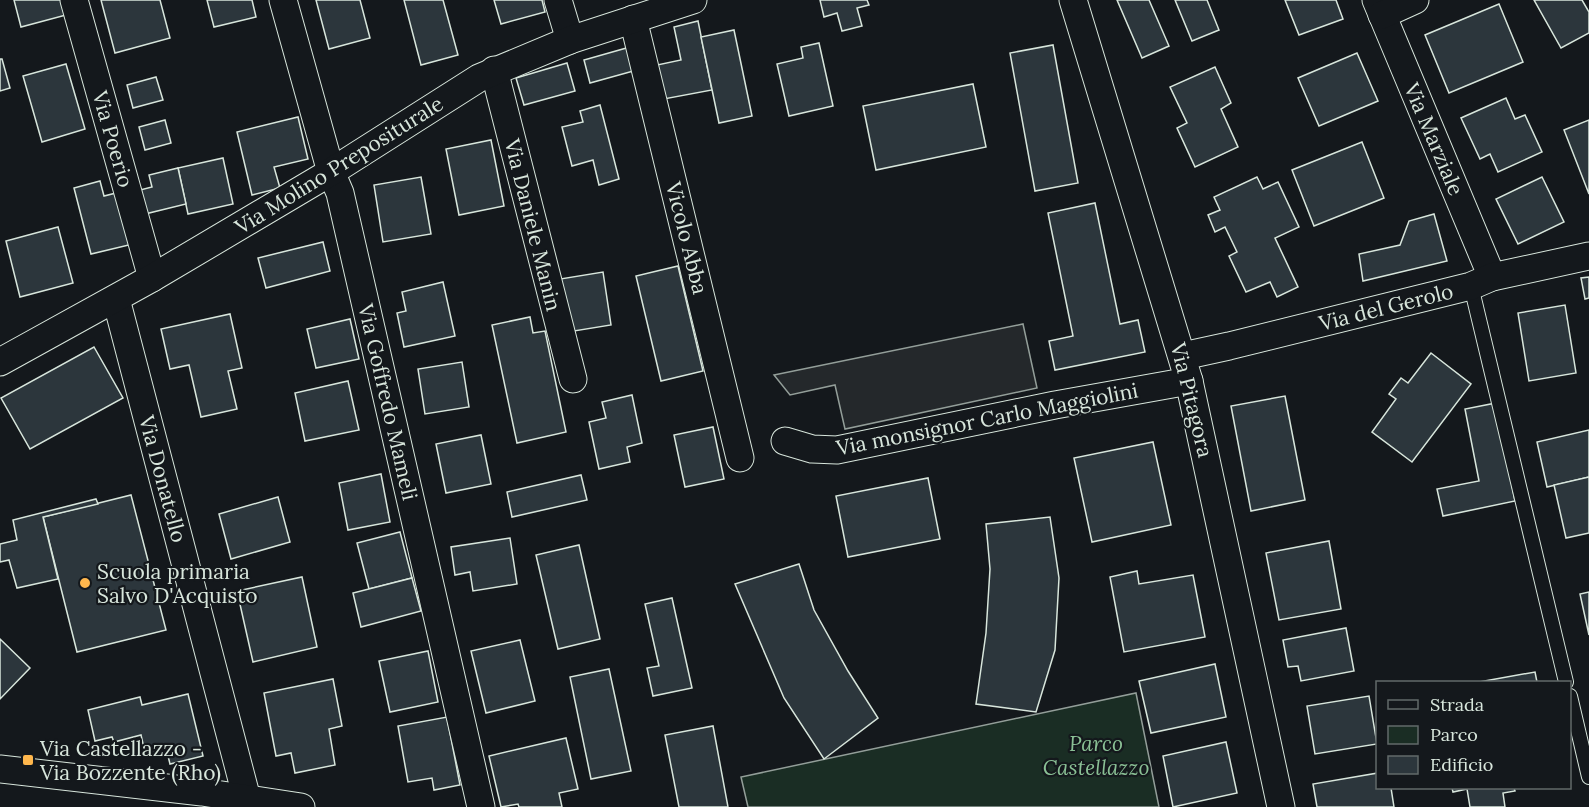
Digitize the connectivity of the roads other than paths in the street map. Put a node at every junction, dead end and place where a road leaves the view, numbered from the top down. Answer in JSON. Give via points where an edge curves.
{"nodes":[{"id":1,"x":74,"y":0,"type":"edge"},
{"id":2,"x":283,"y":0,"type":"edge"},
{"id":3,"x":558,"y":0,"type":"edge"},
{"id":4,"x":693,"y":0,"type":"edge"},
{"id":5,"x":1073,"y":0,"type":"edge"},
{"id":6,"x":1415,"y":0,"type":"edge"},
{"id":7,"x":1379,"y":7,"type":"edge"},
{"id":8,"x":633,"y":19,"type":"junction"},
{"id":9,"x":570,"y":40,"type":"junction"},
{"id":10,"x":494,"y":70,"type":"junction"},
{"id":11,"x":331,"y":172,"type":"junction"},
{"id":12,"x":1589,"y":256,"type":"edge"},
{"id":13,"x":152,"y":278,"type":"junction"},
{"id":14,"x":1482,"y":281,"type":"junction"},
{"id":15,"x":116,"y":298,"type":"junction"},
{"id":16,"x":0,"y":362,"type":"edge"},
{"id":17,"x":1186,"y":369,"type":"junction"},
{"id":18,"x":573,"y":379,"type":"dead end"},
{"id":19,"x":785,"y":441,"type":"dead end"},
{"id":20,"x":740,"y":458,"type":"dead end"},
{"id":21,"x":1566,"y":681,"type":"edge"},
{"id":22,"x":1571,"y":704,"type":"edge"},
{"id":23,"x":0,"y":769,"type":"edge"},
{"id":24,"x":1589,"y":777,"type":"edge"},
{"id":25,"x":247,"y":799,"type":"junction"},
{"id":26,"x":301,"y":807,"type":"edge"},
{"id":27,"x":481,"y":807,"type":"edge"},
{"id":28,"x":1281,"y":807,"type":"edge"}],
"edges":[{"from":1,"to":13,"type":"street","name":"Via Poerio"},
{"from":2,"to":11,"type":"street","name":"Via Goffredo Mameli"},
{"from":3,"to":9,"type":"street"},
{"from":4,"to":8,"type":"street","name":"Via Molino Prepositurale"},
{"from":5,"to":17,"type":"street","name":"Via Pitagora"},
{"from":6,"to":7,"type":"street"},
{"from":7,"to":14,"type":"street","name":"Via Marziale"},
{"from":8,"to":9,"type":"street","name":"Via Molino Prepositurale"},
{"from":8,"to":20,"type":"street","name":"Vicolo Abba"},
{"from":9,"to":10,"type":"street","name":"Via Molino Prepositurale"},
{"from":10,"to":11,"type":"street","name":"Via Molino Prepositurale"},
{"from":10,"to":18,"type":"street","name":"Via Daniele Manin"},
{"from":11,"to":13,"type":"street","name":"Via Molino Prepositurale"},
{"from":11,"to":27,"type":"street","name":"Via Goffredo Mameli","via":[[340,193]]},
{"from":12,"to":14,"type":"street","name":"Via del Gerolo"},
{"from":13,"to":15,"type":"street","name":"Via Molino Prepositurale"},
{"from":14,"to":17,"type":"street","name":"Via del Gerolo","via":[[1229,346]]},
{"from":14,"to":21,"type":"lane"},
{"from":15,"to":16,"type":"street","name":"Via Molino Prepositurale"},
{"from":15,"to":25,"type":"street","name":"Via Donatello"},
{"from":17,"to":19,"type":"street","name":"Via monsignor Carlo Maggiolini","via":[[1055,405],[837,450],[812,449]]},
{"from":17,"to":28,"type":"street","name":"Via Pitagora"},
{"from":22,"to":24,"type":"lane"},
{"from":23,"to":25,"type":"street"},
{"from":25,"to":26,"type":"street"}]}
